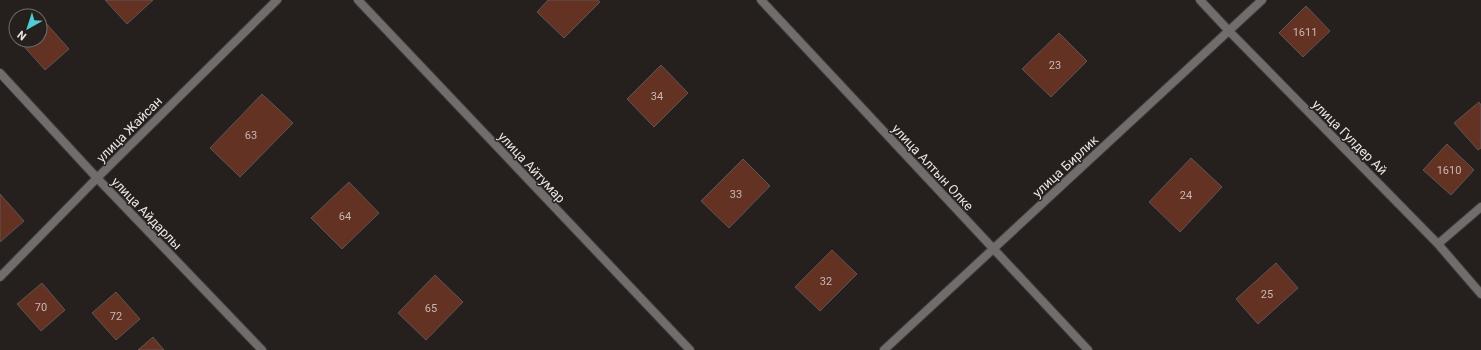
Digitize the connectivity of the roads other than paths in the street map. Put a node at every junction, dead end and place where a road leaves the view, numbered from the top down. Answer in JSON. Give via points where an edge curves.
{"nodes":[{"id":1,"x":277,"y":0,"type":"edge"},
{"id":2,"x":358,"y":0,"type":"edge"},
{"id":3,"x":761,"y":0,"type":"edge"},
{"id":4,"x":1200,"y":0,"type":"edge"},
{"id":5,"x":1262,"y":0,"type":"edge"},
{"id":6,"x":1228,"y":31,"type":"junction"},
{"id":7,"x":0,"y":73,"type":"edge"},
{"id":8,"x":97,"y":178,"type":"junction"},
{"id":9,"x":1481,"y":207,"type":"edge"},
{"id":10,"x":1438,"y":244,"type":"junction"},
{"id":11,"x":993,"y":248,"type":"junction"},
{"id":12,"x":0,"y":277,"type":"edge"},
{"id":13,"x":1481,"y":294,"type":"edge"},
{"id":14,"x":262,"y":350,"type":"edge"},
{"id":15,"x":690,"y":350,"type":"edge"},
{"id":16,"x":884,"y":350,"type":"edge"},
{"id":17,"x":1088,"y":350,"type":"edge"}],
"edges":[{"from":1,"to":8,"type":"street","name":"улица Жайсан"},
{"from":2,"to":15,"type":"street","name":"улица Айтумар"},
{"from":3,"to":11,"type":"street","name":"улица Алтын Олке"},
{"from":4,"to":6,"type":"street","name":"улица Гулдер Ай"},
{"from":5,"to":6,"type":"street","name":"улица Бирлик"},
{"from":6,"to":10,"type":"street","name":"улица Гулдер Ай"},
{"from":6,"to":11,"type":"street","name":"улица Бирлик"},
{"from":7,"to":8,"type":"street","name":"улица Айдарлы"},
{"from":8,"to":12,"type":"street","name":"улица Жайсан"},
{"from":8,"to":14,"type":"street","name":"улица Айдарлы"},
{"from":9,"to":10,"type":"street"},
{"from":10,"to":13,"type":"street","name":"улица Гулдер Ай"},
{"from":11,"to":16,"type":"street","name":"улица Бирлик"},
{"from":11,"to":17,"type":"street","name":"улица Алтын Олке"}]}
